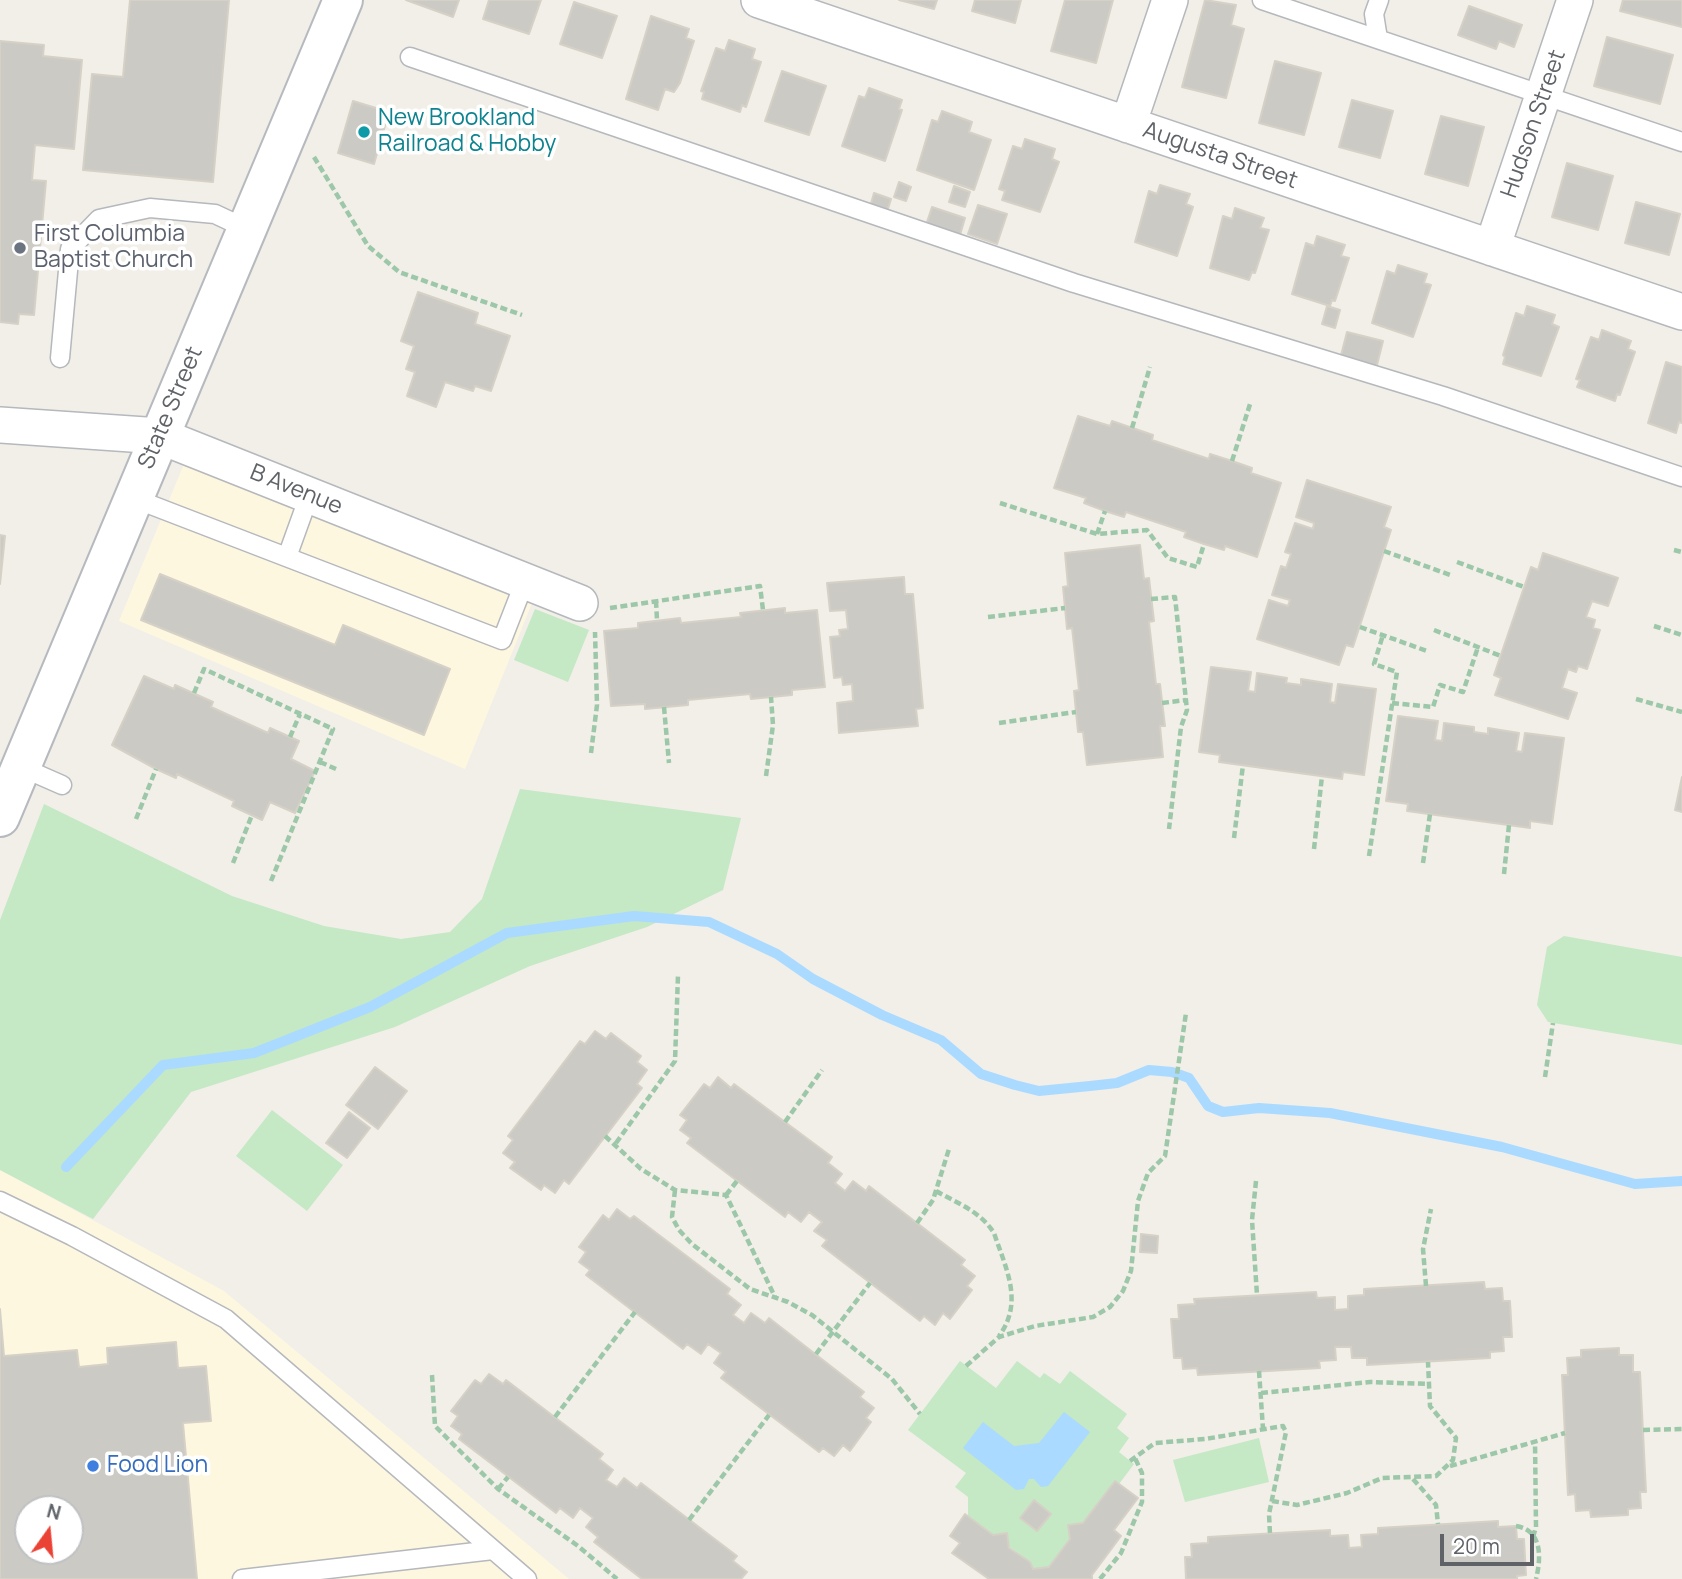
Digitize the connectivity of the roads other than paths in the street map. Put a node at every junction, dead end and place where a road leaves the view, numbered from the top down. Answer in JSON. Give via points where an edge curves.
{"nodes":[{"id":1,"x":343,"y":0,"type":"edge"},
{"id":2,"x":1170,"y":0,"type":"edge"},
{"id":3,"x":1262,"y":0,"type":"edge"},
{"id":4,"x":1379,"y":0,"type":"edge"},
{"id":5,"x":1575,"y":0,"type":"edge"},
{"id":6,"x":762,"y":1,"type":"edge"},
{"id":7,"x":1378,"y":39,"type":"junction"},
{"id":8,"x":410,"y":57,"type":"dead end"},
{"id":9,"x":1544,"y":95,"type":"junction"},
{"id":10,"x":1128,"y":125,"type":"junction"},
{"id":11,"x":1682,"y":142,"type":"edge"},
{"id":12,"x":247,"y":229,"type":"junction"},
{"id":13,"x":1492,"y":248,"type":"junction"},
{"id":14,"x":1682,"y":312,"type":"edge"},
{"id":15,"x":60,"y":358,"type":"dead end"},
{"id":16,"x":0,"y":425,"type":"edge"},
{"id":17,"x":160,"y":436,"type":"junction"},
{"id":18,"x":1682,"y":477,"type":"edge"},
{"id":19,"x":309,"y":496,"type":"junction"},
{"id":20,"x":133,"y":498,"type":"junction"},
{"id":21,"x":287,"y":557,"type":"junction"},
{"id":22,"x":525,"y":581,"type":"junction"},
{"id":23,"x":594,"y":615,"type":"road end"},
{"id":24,"x":21,"y":766,"type":"junction"},
{"id":25,"x":62,"y":785,"type":"dead end"},
{"id":26,"x":0,"y":817,"type":"edge"},
{"id":27,"x":0,"y":1201,"type":"edge"},
{"id":28,"x":493,"y":1549,"type":"junction"},
{"id":29,"x":242,"y":1578,"type":"edge"},
{"id":30,"x":527,"y":1579,"type":"edge"}],
"edges":[{"from":1,"to":12,"type":"main road","name":"State Street"},
{"from":2,"to":10,"type":"street"},
{"from":3,"to":7,"type":"lane"},
{"from":4,"to":7,"type":"lane","via":[[1374,14]]},
{"from":5,"to":9,"type":"street","name":"Hudson Street"},
{"from":6,"to":10,"type":"street","name":"Augusta Street"},
{"from":7,"to":9,"type":"lane"},
{"from":8,"to":18,"type":"lane","via":[[1074,283],[1443,396]]},
{"from":9,"to":11,"type":"lane"},
{"from":9,"to":13,"type":"street","name":"Hudson Street"},
{"from":10,"to":13,"type":"street","name":"Augusta Street"},
{"from":12,"to":15,"type":"lane","via":[[215,214],[150,208],[99,219],[70,249]]},
{"from":12,"to":17,"type":"main road","name":"State Street"},
{"from":13,"to":14,"type":"street","name":"Augusta Street"},
{"from":16,"to":17,"type":"street","name":"B Avenue"},
{"from":17,"to":19,"type":"street","name":"B Avenue"},
{"from":17,"to":20,"type":"main road","name":"State Street"},
{"from":19,"to":21,"type":"lane"},
{"from":19,"to":22,"type":"street","name":"B Avenue"},
{"from":20,"to":21,"type":"lane"},
{"from":20,"to":24,"type":"main road","name":"State Street"},
{"from":21,"to":22,"type":"lane","via":[[502,640]]},
{"from":22,"to":23,"type":"street","name":"B Avenue"},
{"from":24,"to":25,"type":"lane"},
{"from":24,"to":26,"type":"main road","name":"State Street"},
{"from":27,"to":28,"type":"lane","via":[[226,1319]]},
{"from":28,"to":29,"type":"lane"},
{"from":28,"to":30,"type":"lane"}]}
